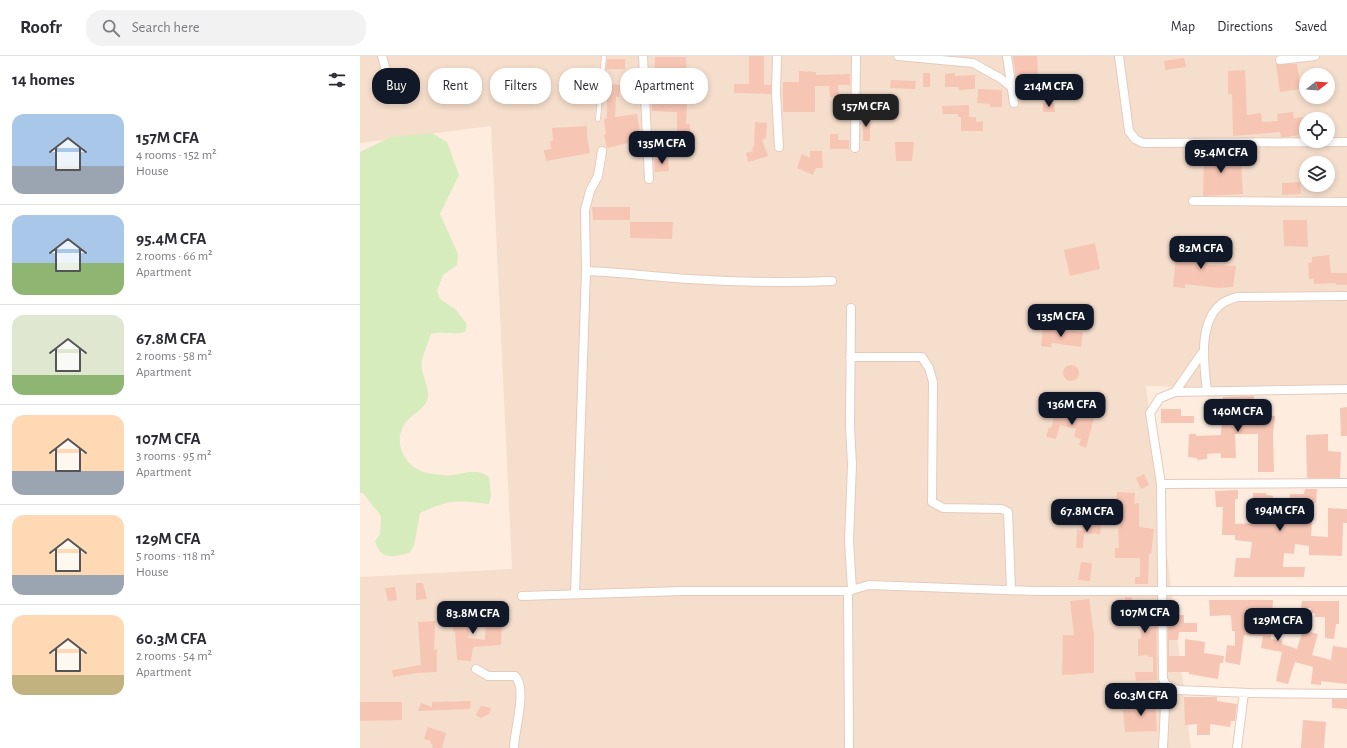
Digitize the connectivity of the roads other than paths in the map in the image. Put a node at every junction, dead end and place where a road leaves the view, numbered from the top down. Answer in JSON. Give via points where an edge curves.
{"nodes":[{"id":1,"x":382,"y":56,"type":"edge"},
{"id":2,"x":604,"y":56,"type":"edge"},
{"id":3,"x":643,"y":56,"type":"edge"},
{"id":4,"x":856,"y":56,"type":"edge"},
{"id":5,"x":898,"y":56,"type":"edge"},
{"id":6,"x":1007,"y":56,"type":"edge"},
{"id":7,"x":1119,"y":56,"type":"edge"},
{"id":8,"x":1315,"y":56,"type":"edge"},
{"id":9,"x":778,"y":57,"type":"edge"},
{"id":10,"x":1280,"y":60,"type":"dead end"},
{"id":11,"x":385,"y":68,"type":"edge"},
{"id":12,"x":1011,"y":87,"type":"junction"},
{"id":13,"x":1014,"y":103,"type":"dead end"},
{"id":14,"x":598,"y":119,"type":"dead end"},
{"id":15,"x":1347,"y":142,"type":"edge"},
{"id":16,"x":779,"y":147,"type":"dead end"},
{"id":17,"x":856,"y":148,"type":"dead end"},
{"id":18,"x":602,"y":151,"type":"dead end"},
{"id":19,"x":650,"y":179,"type":"dead end"},
{"id":20,"x":1193,"y":201,"type":"dead end"},
{"id":21,"x":1347,"y":202,"type":"edge"},
{"id":22,"x":586,"y":271,"type":"junction"},
{"id":23,"x":832,"y":281,"type":"dead end"},
{"id":24,"x":1347,"y":296,"type":"edge"},
{"id":25,"x":851,"y":308,"type":"dead end"},
{"id":26,"x":1202,"y":352,"type":"junction"},
{"id":27,"x":850,"y":357,"type":"junction"},
{"id":28,"x":1347,"y":389,"type":"edge"},
{"id":29,"x":1207,"y":391,"type":"junction"},
{"id":30,"x":1175,"y":392,"type":"junction"},
{"id":31,"x":1347,"y":483,"type":"edge"},
{"id":32,"x":1161,"y":484,"type":"junction"},
{"id":33,"x":850,"y":590,"type":"junction"},
{"id":34,"x":1011,"y":590,"type":"junction"},
{"id":35,"x":1163,"y":590,"type":"junction"},
{"id":36,"x":1347,"y":590,"type":"edge"},
{"id":37,"x":575,"y":594,"type":"junction"},
{"id":38,"x":522,"y":596,"type":"dead end"},
{"id":39,"x":476,"y":669,"type":"dead end"},
{"id":40,"x":1166,"y":685,"type":"junction"},
{"id":41,"x":1244,"y":693,"type":"junction"},
{"id":42,"x":1347,"y":694,"type":"edge"},
{"id":43,"x":514,"y":748,"type":"edge"},
{"id":44,"x":849,"y":748,"type":"edge"},
{"id":45,"x":1163,"y":748,"type":"edge"},
{"id":46,"x":1237,"y":748,"type":"edge"}],
"edges":[{"from":1,"to":11,"type":"street"},
{"from":2,"to":14,"type":"lane"},
{"from":3,"to":19,"type":"street"},
{"from":4,"to":17,"type":"street"},
{"from":5,"to":12,"type":"street","via":[[973,63]]},
{"from":6,"to":12,"type":"street"},
{"from":7,"to":15,"type":"street","via":[[1129,131],[1135,139],[1143,143]]},
{"from":8,"to":10,"type":"street"},
{"from":9,"to":16,"type":"street","via":[[776,94]]},
{"from":12,"to":13,"type":"street"},
{"from":18,"to":22,"type":"street","via":[[598,176],[584,210]]},
{"from":20,"to":21,"type":"street"},
{"from":22,"to":23,"type":"street","via":[[624,272],[696,280],[780,283]]},
{"from":22,"to":37,"type":"street"},
{"from":24,"to":26,"type":"street","via":[[1237,297],[1221,303],[1214,311]]},
{"from":25,"to":27,"type":"street"},
{"from":26,"to":29,"type":"street"},
{"from":26,"to":30,"type":"street"},
{"from":27,"to":33,"type":"street"},
{"from":27,"to":34,"type":"street","via":[[922,357],[933,382],[932,502],[943,508],[1002,509],[1008,512]]},
{"from":28,"to":29,"type":"street"},
{"from":29,"to":30,"type":"street"},
{"from":30,"to":32,"type":"street","via":[[1160,398],[1150,412]]},
{"from":31,"to":32,"type":"street"},
{"from":32,"to":35,"type":"street"},
{"from":33,"to":34,"type":"street","via":[[869,585]]},
{"from":33,"to":37,"type":"street"},
{"from":33,"to":44,"type":"street"},
{"from":34,"to":35,"type":"street"},
{"from":35,"to":36,"type":"street"},
{"from":35,"to":40,"type":"street","via":[[1163,679]]},
{"from":37,"to":38,"type":"street"},
{"from":39,"to":43,"type":"street","via":[[488,676],[517,677],[520,706]]},
{"from":40,"to":41,"type":"street","via":[[1178,690]]},
{"from":40,"to":45,"type":"street"},
{"from":41,"to":42,"type":"street"},
{"from":41,"to":46,"type":"street"}]}
